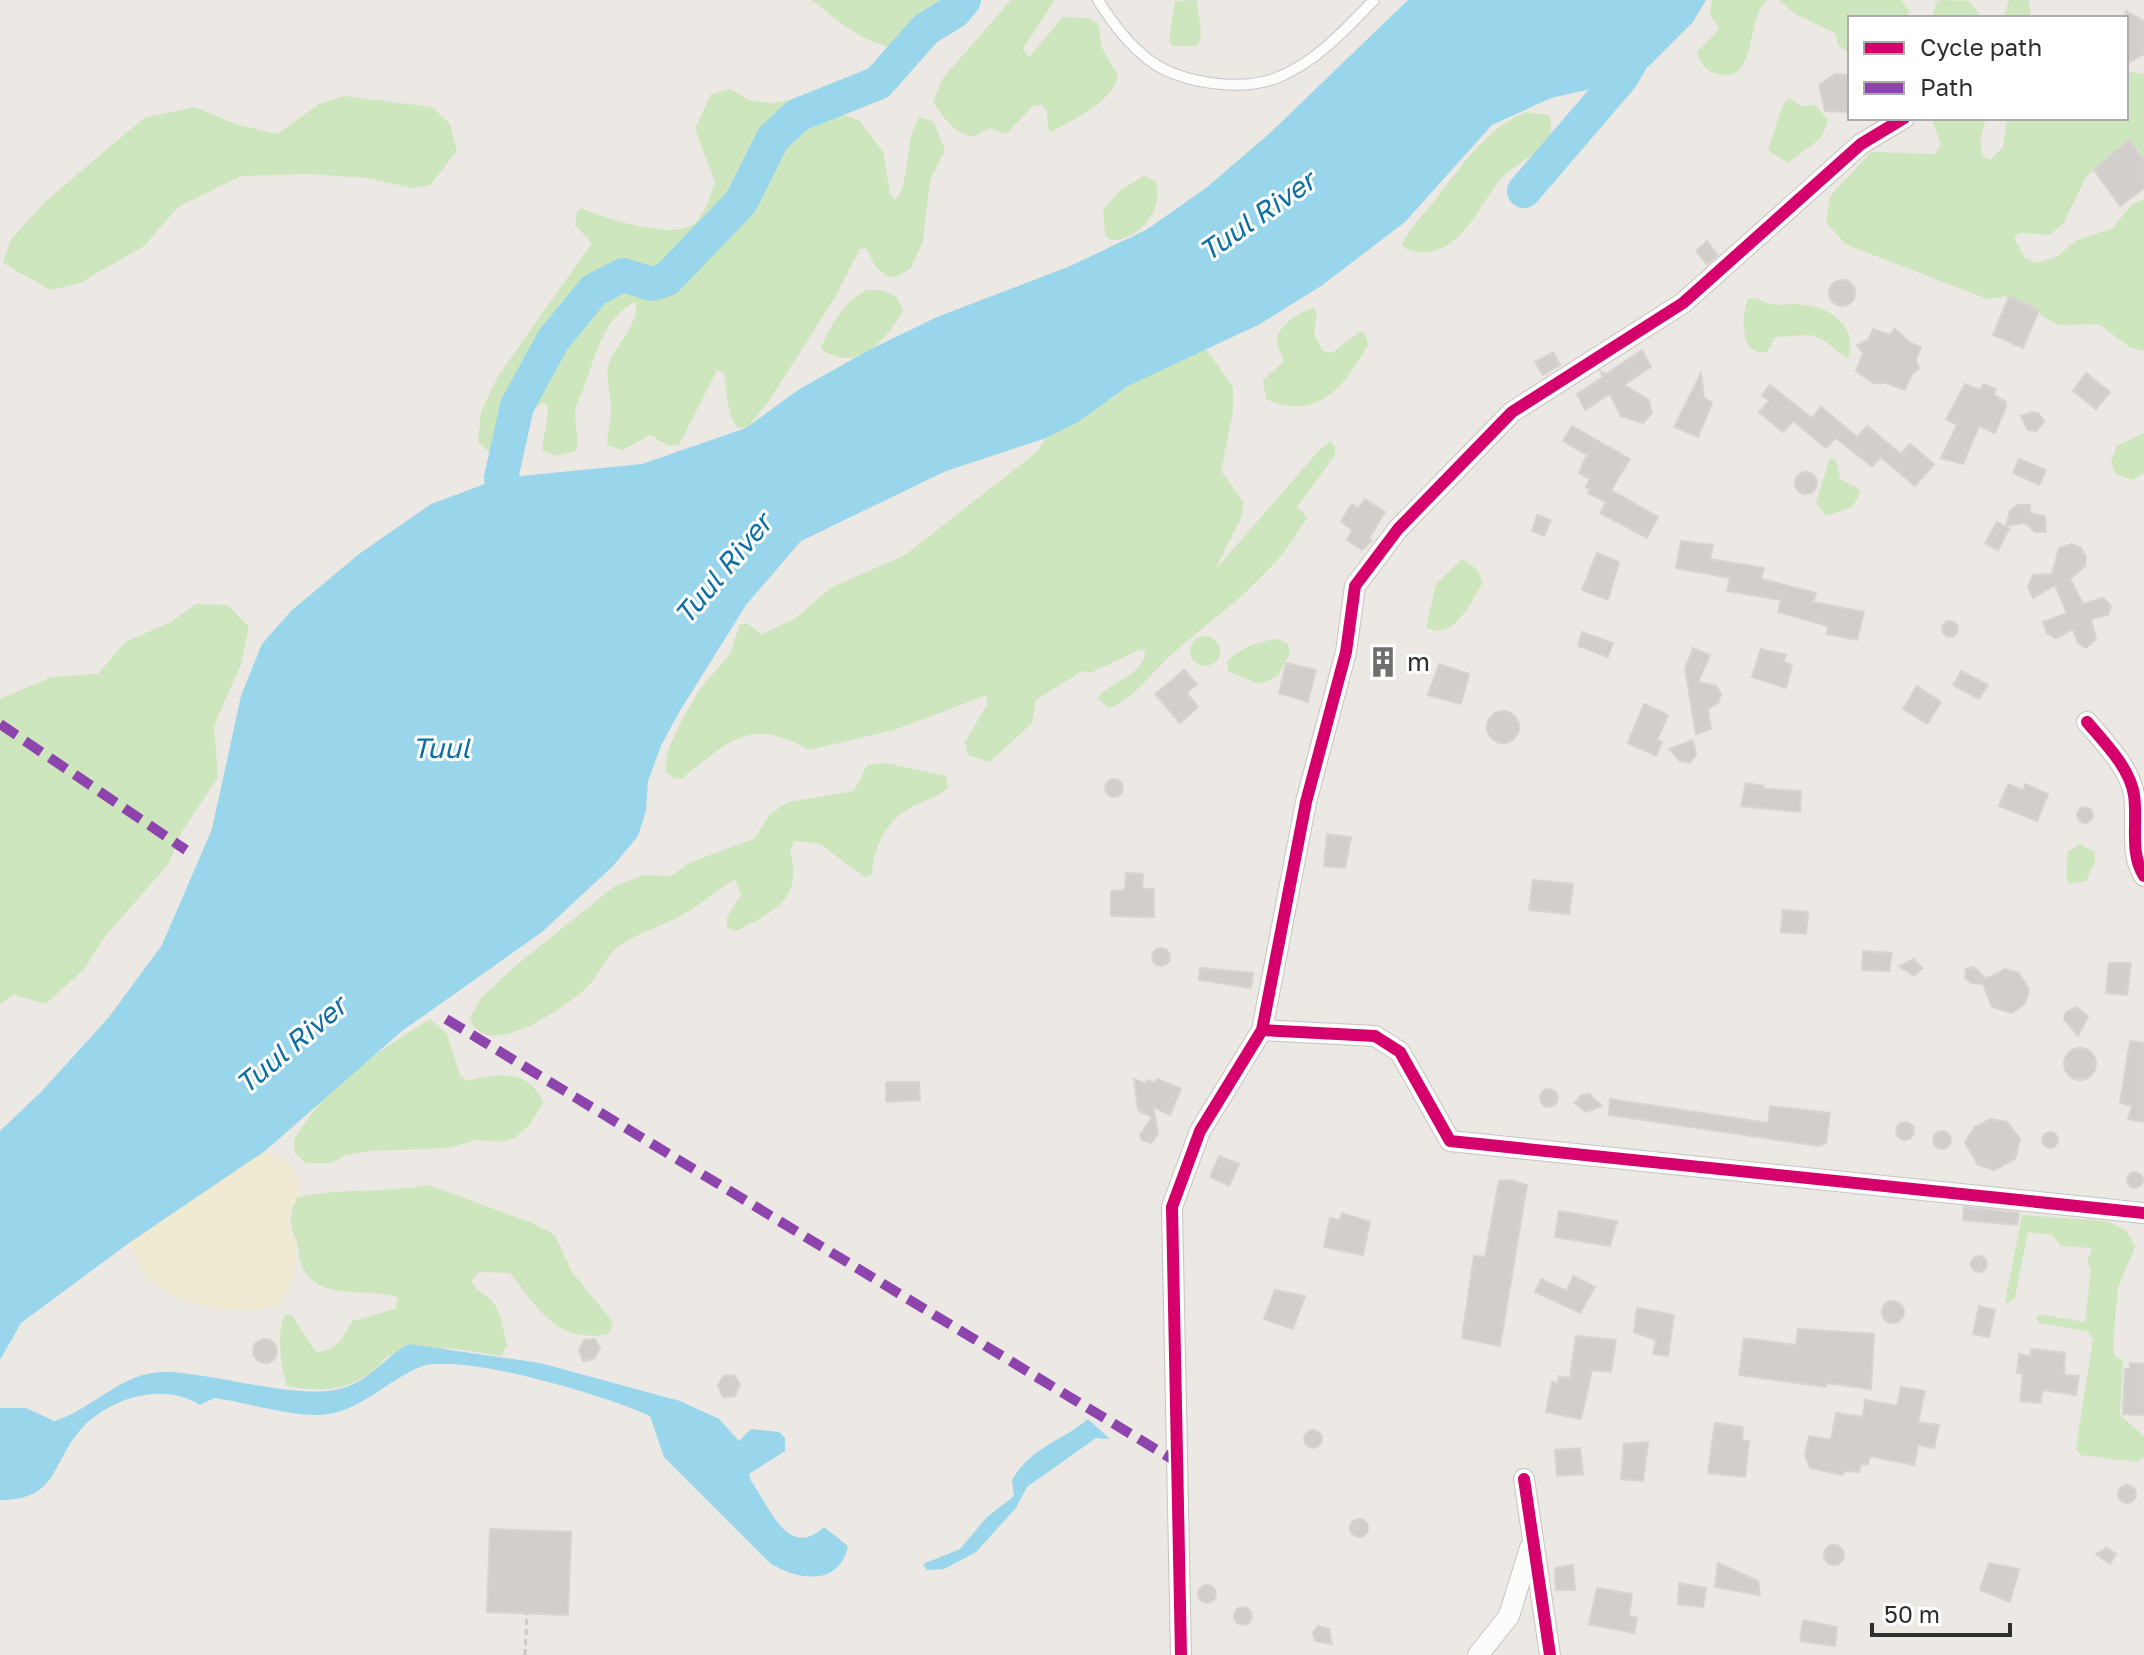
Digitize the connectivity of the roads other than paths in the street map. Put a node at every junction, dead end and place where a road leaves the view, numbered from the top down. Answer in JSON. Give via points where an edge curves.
{"nodes":[{"id":1,"x":1098,"y":0,"type":"edge"},
{"id":2,"x":1374,"y":0,"type":"edge"},
{"id":3,"x":1901,"y":120,"type":"edge"},
{"id":4,"x":2087,"y":722,"type":"dead end"},
{"id":5,"x":2144,"y":876,"type":"edge"},
{"id":6,"x":1262,"y":1030,"type":"junction"},
{"id":7,"x":2144,"y":1213,"type":"edge"},
{"id":8,"x":1524,"y":1479,"type":"dead end"},
{"id":9,"x":1532,"y":1540,"type":"junction"},
{"id":10,"x":1181,"y":1655,"type":"edge"},
{"id":11,"x":1478,"y":1655,"type":"edge"},
{"id":12,"x":1550,"y":1655,"type":"edge"}],
"edges":[{"from":1,"to":2,"type":"lane","via":[[1126,41],[1152,62],[1184,76],[1233,85],[1278,77],[1328,47]]},
{"from":3,"to":6,"type":"street","via":[[1861,144],[1683,303],[1512,412],[1398,529],[1355,586],[1346,652],[1306,802]]},
{"from":4,"to":5,"type":"street","via":[[2119,761],[2134,793],[2135,836]]},
{"from":6,"to":7,"type":"street","via":[[1375,1036],[1400,1052],[1450,1141]]},
{"from":6,"to":10,"type":"street","via":[[1200,1131],[1172,1207]]},
{"from":8,"to":9,"type":"street"},
{"from":9,"to":11,"type":"street","via":[[1509,1616]]},
{"from":9,"to":12,"type":"street"}]}
